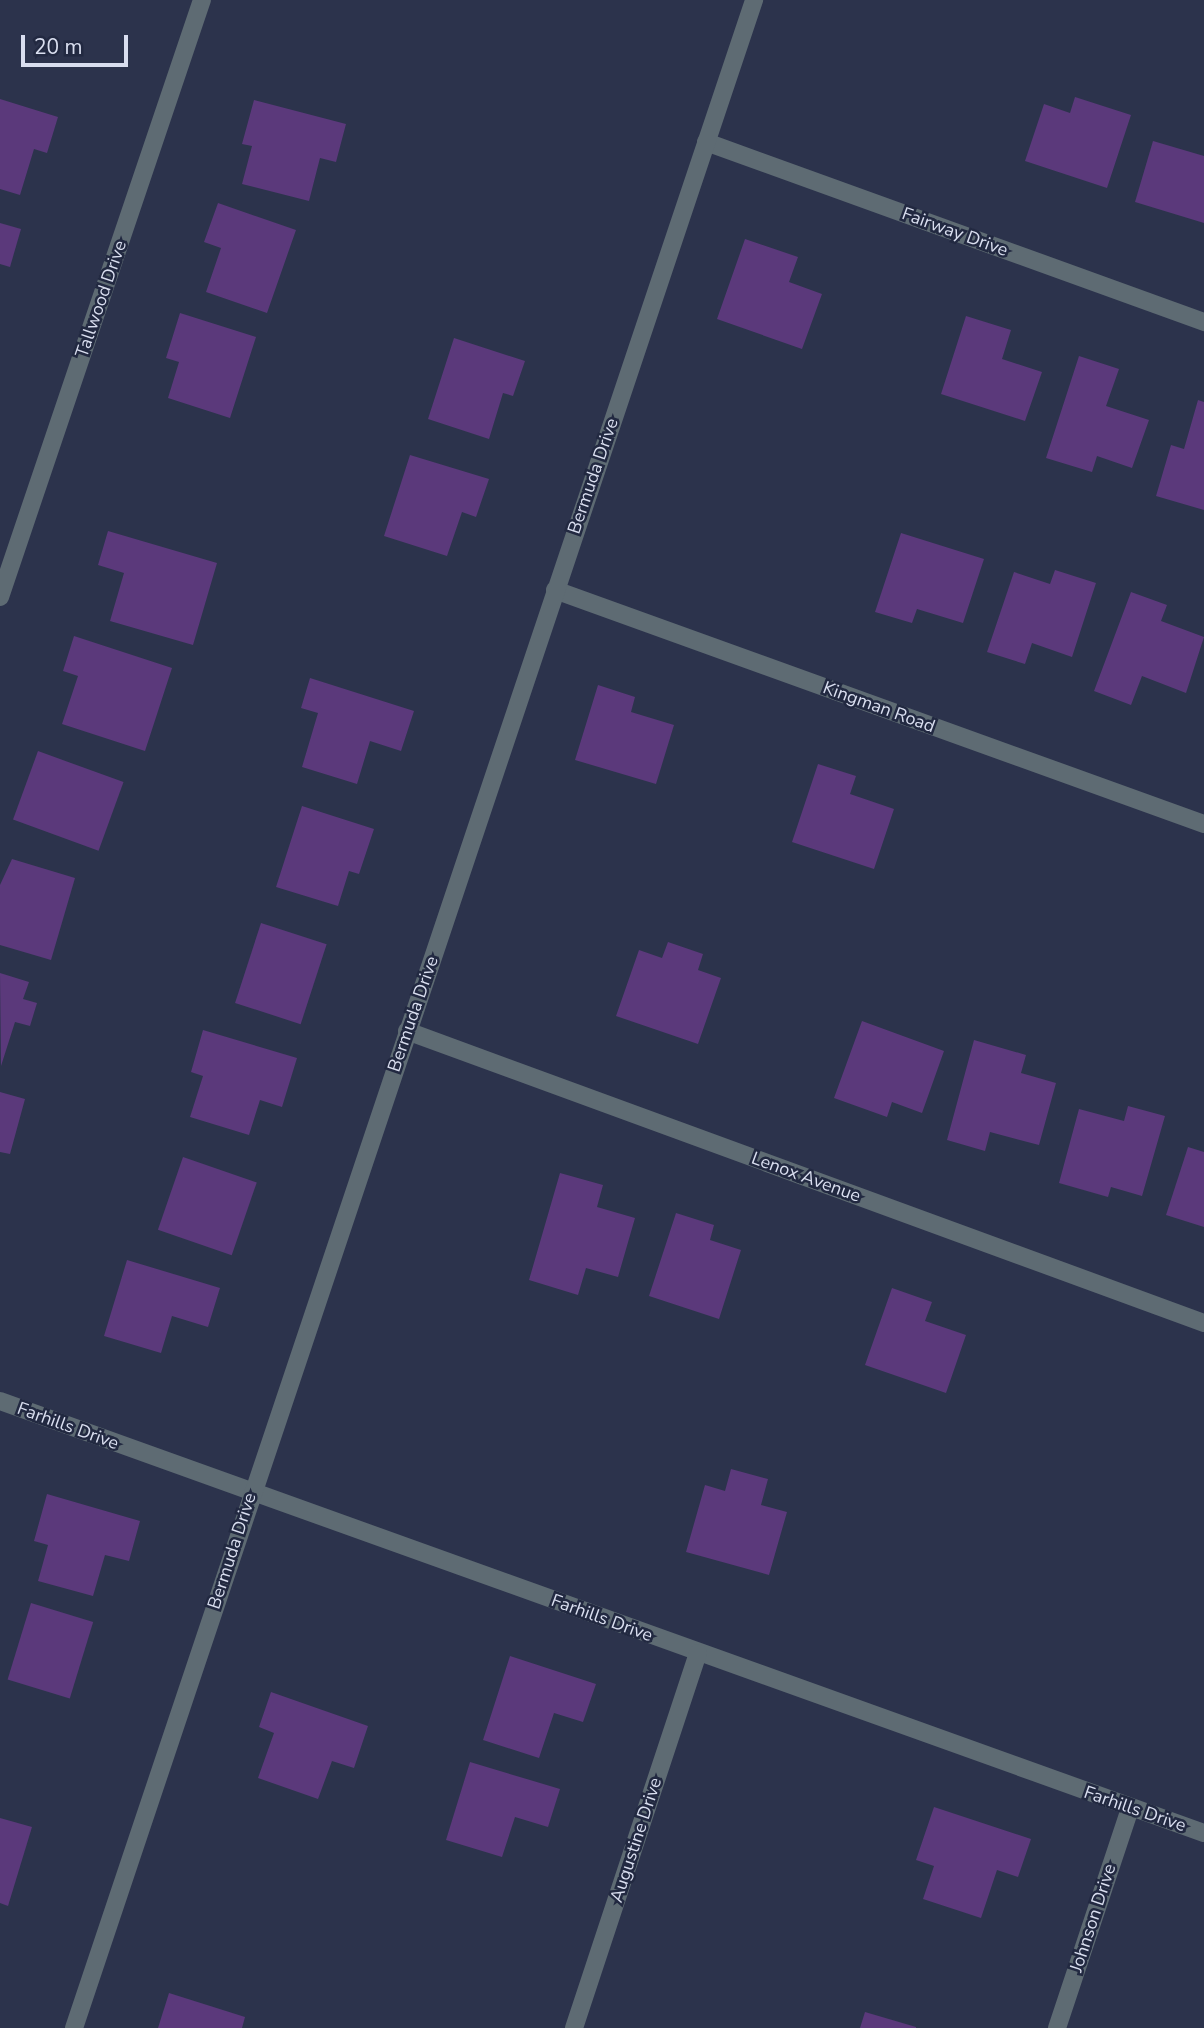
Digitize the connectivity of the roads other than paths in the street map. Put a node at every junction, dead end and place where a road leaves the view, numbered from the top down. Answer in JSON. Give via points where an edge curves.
{"nodes":[{"id":1,"x":202,"y":0,"type":"edge"},
{"id":2,"x":754,"y":0,"type":"edge"},
{"id":3,"x":706,"y":142,"type":"junction"},
{"id":4,"x":1204,"y":322,"type":"edge"},
{"id":5,"x":555,"y":590,"type":"junction"},
{"id":6,"x":0,"y":597,"type":"edge"},
{"id":7,"x":1204,"y":824,"type":"edge"},
{"id":8,"x":407,"y":1031,"type":"junction"},
{"id":9,"x":1204,"y":1323,"type":"edge"},
{"id":10,"x":0,"y":1401,"type":"edge"},
{"id":11,"x":251,"y":1494,"type":"junction"},
{"id":12,"x":698,"y":1653,"type":"junction"},
{"id":13,"x":1130,"y":1808,"type":"junction"},
{"id":14,"x":1204,"y":1833,"type":"edge"},
{"id":15,"x":74,"y":2028,"type":"edge"},
{"id":16,"x":574,"y":2028,"type":"edge"},
{"id":17,"x":1057,"y":2028,"type":"edge"}],
"edges":[{"from":1,"to":6,"type":"street","name":"Tallwood Drive"},
{"from":2,"to":3,"type":"street","name":"Bermuda Drive"},
{"from":3,"to":4,"type":"street","name":"Fairway Drive"},
{"from":3,"to":5,"type":"street","name":"Bermuda Drive"},
{"from":5,"to":7,"type":"street","name":"Kingman Road"},
{"from":5,"to":8,"type":"street","name":"Bermuda Drive"},
{"from":8,"to":9,"type":"street","name":"Lenox Avenue"},
{"from":8,"to":11,"type":"street","name":"Bermuda Drive"},
{"from":10,"to":11,"type":"street","name":"Farhills Drive"},
{"from":11,"to":12,"type":"street","name":"Farhills Drive"},
{"from":11,"to":15,"type":"street","name":"Bermuda Drive"},
{"from":12,"to":13,"type":"street","name":"Farhills Drive"},
{"from":12,"to":16,"type":"street","name":"Augustine Drive"},
{"from":13,"to":14,"type":"street","name":"Farhills Drive"},
{"from":13,"to":17,"type":"street","name":"Johnson Drive"}]}
